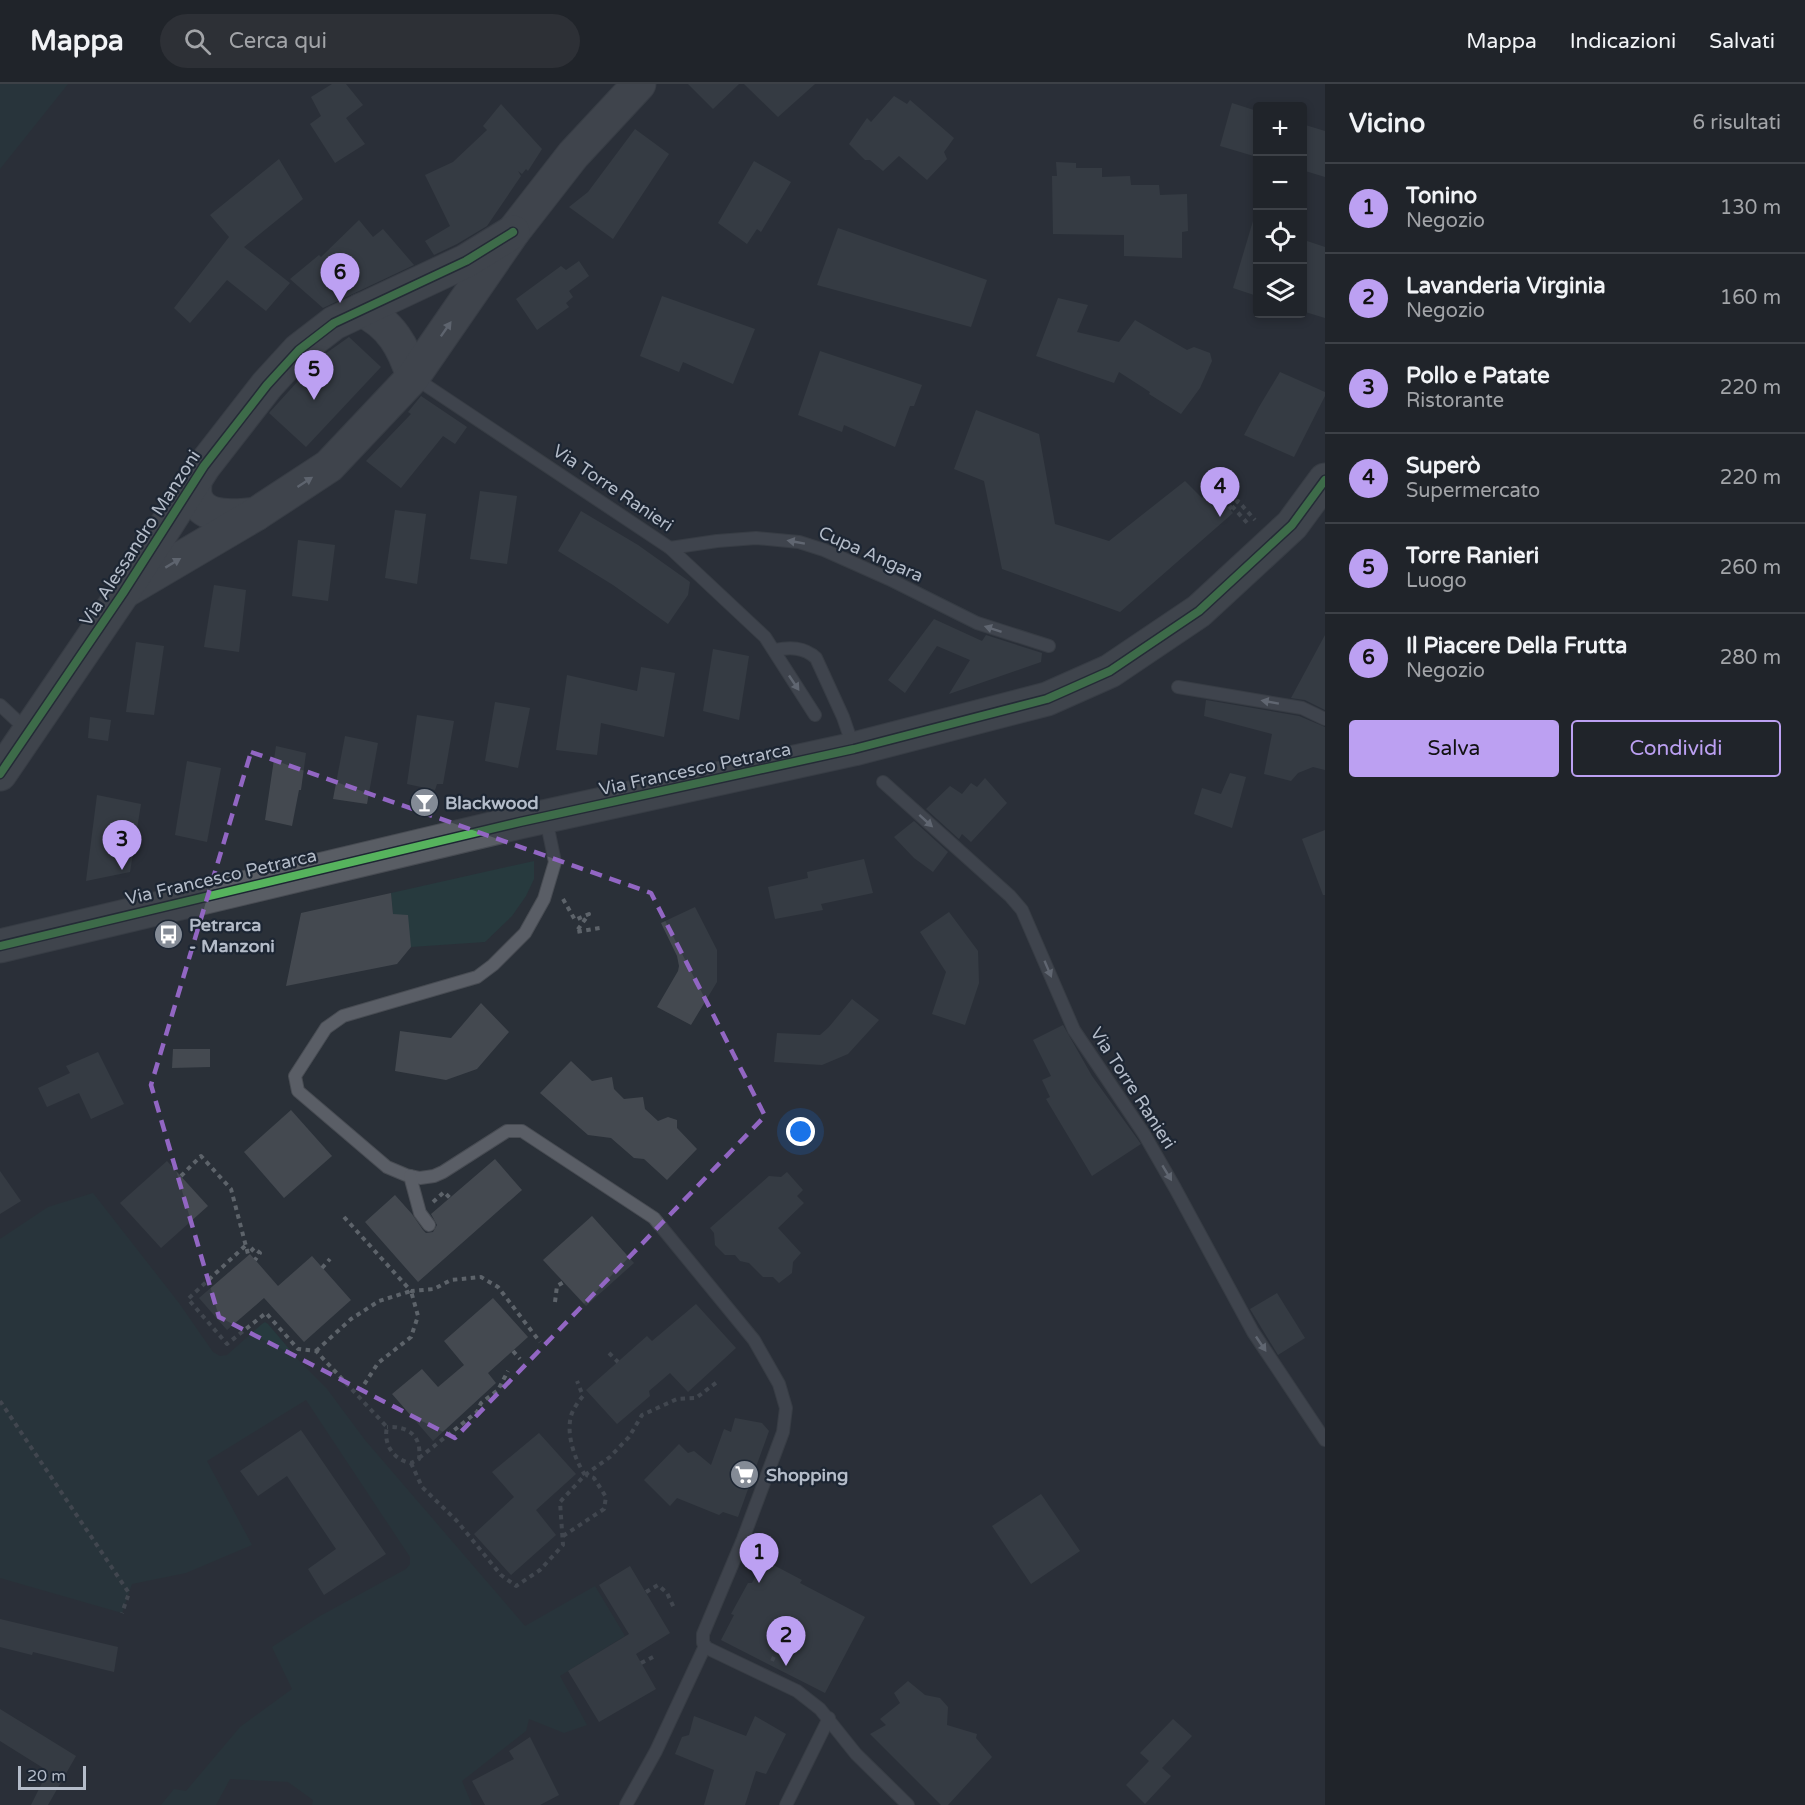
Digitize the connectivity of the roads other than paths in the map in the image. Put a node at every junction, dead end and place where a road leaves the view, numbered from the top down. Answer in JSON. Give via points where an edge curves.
{"nodes":[{"id":1,"x":639,"y":84,"type":"edge"},
{"id":2,"x":513,"y":232,"type":"junction"},
{"id":3,"x":361,"y":310,"type":"junction"},
{"id":4,"x":413,"y":377,"type":"junction"},
{"id":5,"x":195,"y":479,"type":"junction"},
{"id":6,"x":1325,"y":480,"type":"edge"},
{"id":7,"x":256,"y":514,"type":"junction"},
{"id":8,"x":670,"y":548,"type":"junction"},
{"id":9,"x":123,"y":592,"type":"junction"},
{"id":10,"x":1049,"y":646,"type":"dead end"},
{"id":11,"x":775,"y":650,"type":"junction"},
{"id":12,"x":1178,"y":687,"type":"dead end"},
{"id":13,"x":0,"y":705,"type":"edge"},
{"id":14,"x":815,"y":715,"type":"dead end"},
{"id":15,"x":1325,"y":719,"type":"edge"},
{"id":16,"x":29,"y":732,"type":"junction"},
{"id":17,"x":854,"y":749,"type":"junction"},
{"id":18,"x":0,"y":774,"type":"edge"},
{"id":19,"x":883,"y":782,"type":"dead end"},
{"id":20,"x":545,"y":817,"type":"junction"},
{"id":21,"x":0,"y":924,"type":"edge"},
{"id":22,"x":80,"y":926,"type":"junction"},
{"id":23,"x":0,"y":946,"type":"edge"},
{"id":24,"x":410,"y":1176,"type":"junction"},
{"id":25,"x":429,"y":1226,"type":"dead end"},
{"id":26,"x":1325,"y":1440,"type":"edge"},
{"id":27,"x":705,"y":1646,"type":"junction"},
{"id":28,"x":829,"y":1718,"type":"junction"},
{"id":29,"x":626,"y":1805,"type":"edge"},
{"id":30,"x":786,"y":1805,"type":"edge"},
{"id":31,"x":909,"y":1805,"type":"edge"}],
"edges":[{"from":1,"to":2,"type":"street","name":"Via Alessandro Manzoni","via":[[573,155]]},
{"from":2,"to":3,"type":"street","name":"Via Alessandro Manzoni","via":[[466,261]]},
{"from":4,"to":2,"type":"street","name":"Via Alessandro Manzoni","one_way":true},
{"from":3,"to":4,"type":"street","via":[[373,315],[399,342]]},
{"from":3,"to":5,"type":"street","name":"Via Alessandro Manzoni","via":[[334,323],[299,350]]},
{"from":7,"to":4,"type":"street","name":"Via Alessandro Manzoni","one_way":true,"via":[[329,466]]},
{"from":4,"to":8,"type":"lane","name":"Via Torre Ranieri"},
{"from":5,"to":7,"type":"street","via":[[196,498],[204,508],[217,515]]},
{"from":5,"to":9,"type":"street","name":"Via Alessandro Manzoni"},
{"from":6,"to":17,"type":"street","name":"Via Francesco Petrarca","via":[[1292,525],[1199,611],[1110,671],[1047,699]]},
{"from":9,"to":7,"type":"street","name":"Via Alessandro Manzoni","one_way":true},
{"from":10,"to":8,"type":"lane","name":"Cupa Angara","one_way":true,"via":[[977,623],[889,579],[799,542],[756,538]]},
{"from":8,"to":11,"type":"lane","name":"Via Torre Ranieri"},
{"from":9,"to":16,"type":"street","name":"Via Alessandro Manzoni"},
{"from":11,"to":14,"type":"lane","name":"Via Torre Ranieri","one_way":true},
{"from":11,"to":17,"type":"lane","via":[[794,648],[816,658]]},
{"from":15,"to":12,"type":"lane","one_way":true,"via":[[1302,708]]},
{"from":13,"to":16,"type":"lane"},
{"from":16,"to":18,"type":"street","name":"Via Alessandro Manzoni"},
{"from":17,"to":20,"type":"street","name":"Via Francesco Petrarca"},
{"from":19,"to":26,"type":"lane","name":"Via Torre Ranieri","one_way":true,"via":[[1022,910],[1074,1030],[1144,1134],[1254,1332]]},
{"from":20,"to":22,"type":"street","name":"Via Francesco Petrarca"},
{"from":20,"to":24,"type":"lane","via":[[555,862],[544,899],[525,933],[477,977],[343,1016],[326,1028],[295,1076],[298,1091],[387,1167]]},
{"from":21,"to":22,"type":"street","name":"Via Francesco Petrarca"},
{"from":22,"to":23,"type":"street","name":"Via Francesco Petrarca"},
{"from":24,"to":25,"type":"lane","via":[[420,1213]]},
{"from":24,"to":27,"type":"lane","via":[[434,1176],[507,1131],[522,1131],[654,1218],[754,1340],[779,1384],[786,1408],[785,1421],[704,1634]]},
{"from":27,"to":28,"type":"lane","via":[[797,1691]]},
{"from":27,"to":29,"type":"lane"},
{"from":28,"to":30,"type":"lane"},
{"from":28,"to":31,"type":"lane","via":[[856,1754]]}]}
